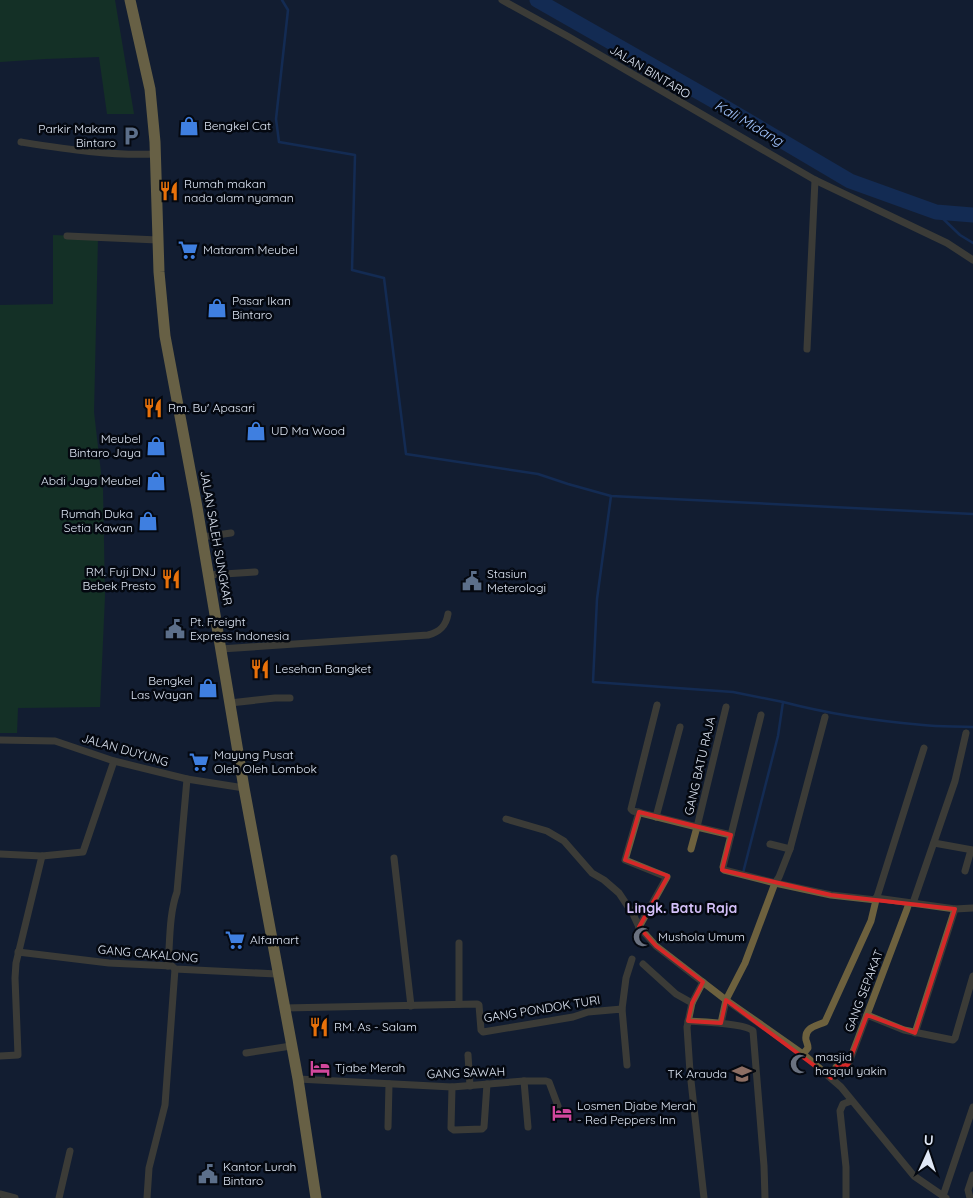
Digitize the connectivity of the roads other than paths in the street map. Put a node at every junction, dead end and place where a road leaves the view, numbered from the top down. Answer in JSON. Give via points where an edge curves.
{"nodes":[{"id":1,"x":130,"y":0,"type":"edge"},
{"id":2,"x":502,"y":0,"type":"edge"},
{"id":3,"x":21,"y":142,"type":"dead end"},
{"id":4,"x":156,"y":154,"type":"junction"},
{"id":5,"x":816,"y":180,"type":"junction"},
{"id":6,"x":67,"y":236,"type":"dead end"},
{"id":7,"x":158,"y":240,"type":"junction"},
{"id":8,"x":973,"y":260,"type":"edge"},
{"id":9,"x":807,"y":349,"type":"dead end"},
{"id":10,"x":231,"y":533,"type":"dead end"},
{"id":11,"x":202,"y":537,"type":"junction"},
{"id":12,"x":255,"y":572,"type":"dead end"},
{"id":13,"x":208,"y":575,"type":"junction"},
{"id":14,"x":448,"y":614,"type":"dead end"},
{"id":15,"x":221,"y":649,"type":"junction"},
{"id":16,"x":290,"y":698,"type":"dead end"},
{"id":17,"x":230,"y":703,"type":"junction"},
{"id":18,"x":657,"y":705,"type":"dead end"},
{"id":19,"x":726,"y":707,"type":"dead end"},
{"id":20,"x":761,"y":716,"type":"dead end"},
{"id":21,"x":825,"y":717,"type":"dead end"},
{"id":22,"x":680,"y":727,"type":"dead end"},
{"id":23,"x":966,"y":733,"type":"dead end"},
{"id":24,"x":0,"y":740,"type":"edge"},
{"id":25,"x":924,"y":748,"type":"dead end"},
{"id":26,"x":114,"y":761,"type":"junction"},
{"id":27,"x":187,"y":779,"type":"junction"},
{"id":28,"x":244,"y":788,"type":"junction"},
{"id":29,"x":639,"y":812,"type":"junction"},
{"id":30,"x":656,"y":817,"type":"junction"},
{"id":31,"x":506,"y":819,"type":"dead end"},
{"id":32,"x":697,"y":827,"type":"junction"},
{"id":33,"x":731,"y":835,"type":"junction"},
{"id":34,"x":934,"y":843,"type":"junction"},
{"id":35,"x":770,"y":844,"type":"dead end"},
{"id":36,"x":691,"y":849,"type":"dead end"},
{"id":37,"x":790,"y":849,"type":"junction"},
{"id":38,"x":972,"y":850,"type":"edge"},
{"id":39,"x":0,"y":854,"type":"edge"},
{"id":40,"x":42,"y":856,"type":"junction"},
{"id":41,"x":394,"y":858,"type":"dead end"},
{"id":42,"x":965,"y":871,"type":"dead end"},
{"id":43,"x":777,"y":881,"type":"junction"},
{"id":44,"x":876,"y":899,"type":"junction"},
{"id":45,"x":911,"y":903,"type":"junction"},
{"id":46,"x":973,"y":908,"type":"edge"},
{"id":47,"x":955,"y":909,"type":"junction"},
{"id":48,"x":639,"y":927,"type":"junction"},
{"id":49,"x":459,"y":943,"type":"dead end"},
{"id":50,"x":18,"y":952,"type":"junction"},
{"id":51,"x":632,"y":959,"type":"dead end"},
{"id":52,"x":643,"y":964,"type":"dead end"},
{"id":53,"x":171,"y":967,"type":"junction"},
{"id":54,"x":277,"y":974,"type":"junction"},
{"id":55,"x":973,"y":976,"type":"edge"},
{"id":56,"x":702,"y":982,"type":"junction"},
{"id":57,"x":726,"y":1000,"type":"junction"},
{"id":58,"x":692,"y":1003,"type":"junction"},
{"id":59,"x":459,"y":1004,"type":"junction"},
{"id":60,"x":410,"y":1006,"type":"junction"},
{"id":61,"x":284,"y":1008,"type":"junction"},
{"id":62,"x":622,"y":1009,"type":"junction"},
{"id":63,"x":867,"y":1015,"type":"junction"},
{"id":64,"x":688,"y":1021,"type":"junction"},
{"id":65,"x":721,"y":1023,"type":"junction"},
{"id":66,"x":915,"y":1033,"type":"junction"},
{"id":67,"x":291,"y":1046,"type":"junction"},
{"id":68,"x":246,"y":1053,"type":"dead end"},
{"id":69,"x":803,"y":1054,"type":"junction"},
{"id":70,"x":468,"y":1055,"type":"dead end"},
{"id":71,"x":0,"y":1056,"type":"edge"},
{"id":72,"x":627,"y":1065,"type":"dead end"},
{"id":73,"x":831,"y":1078,"type":"junction"},
{"id":74,"x":298,"y":1079,"type":"junction"},
{"id":75,"x":524,"y":1081,"type":"junction"},
{"id":76,"x":388,"y":1084,"type":"junction"},
{"id":77,"x":487,"y":1084,"type":"junction"},
{"id":78,"x":470,"y":1086,"type":"junction"},
{"id":79,"x":452,"y":1087,"type":"junction"},
{"id":80,"x":851,"y":1101,"type":"junction"},
{"id":81,"x":558,"y":1106,"type":"dead end"},
{"id":82,"x":973,"y":1107,"type":"edge"},
{"id":83,"x":388,"y":1127,"type":"dead end"},
{"id":84,"x":528,"y":1127,"type":"dead end"},
{"id":85,"x":70,"y":1151,"type":"dead end"},
{"id":86,"x":973,"y":1175,"type":"edge"},
{"id":87,"x":0,"y":1194,"type":"edge"},
{"id":88,"x":944,"y":1197,"type":"edge"},
{"id":89,"x":15,"y":1198,"type":"edge"},
{"id":90,"x":59,"y":1198,"type":"edge"},
{"id":91,"x":147,"y":1198,"type":"edge"},
{"id":92,"x":316,"y":1198,"type":"edge"},
{"id":93,"x":704,"y":1198,"type":"edge"},
{"id":94,"x":765,"y":1198,"type":"edge"},
{"id":95,"x":846,"y":1198,"type":"edge"},
{"id":96,"x":970,"y":1198,"type":"edge"}],
"edges":[{"from":1,"to":4,"type":"highway","name":"JALAN SALEH SUNGKAR","via":[[150,89]]},
{"from":2,"to":5,"type":"street","name":"JALAN BINTARO"},
{"from":3,"to":4,"type":"street","via":[[97,153]]},
{"from":4,"to":7,"type":"highway","name":"JALAN SALEH SUNGKAR"},
{"from":5,"to":8,"type":"street","name":"JALAN BINTARO","via":[[947,243]]},
{"from":5,"to":9,"type":"street"},
{"from":6,"to":7,"type":"street"},
{"from":7,"to":11,"type":"highway","name":"JALAN SALEH SUNGKAR","via":[[165,336]]},
{"from":10,"to":11,"type":"street"},
{"from":11,"to":13,"type":"highway","name":"JALAN SALEH SUNGKAR"},
{"from":12,"to":13,"type":"street"},
{"from":13,"to":15,"type":"highway","name":"JALAN SALEH SUNGKAR"},
{"from":14,"to":15,"type":"street","via":[[443,627],[428,635]]},
{"from":15,"to":17,"type":"highway","name":"JALAN SALEH SUNGKAR"},
{"from":16,"to":17,"type":"street"},
{"from":17,"to":28,"type":"highway","name":"JALAN SALEH SUNGKAR"},
{"from":18,"to":29,"type":"street","via":[[630,806]]},
{"from":19,"to":32,"type":"street","name":"GANG BATU RAJA"},
{"from":20,"to":33,"type":"street"},
{"from":21,"to":37,"type":"street"},
{"from":22,"to":30,"type":"street"},
{"from":23,"to":34,"type":"street","name":"GANG SEPAKAT"},
{"from":24,"to":26,"type":"street","name":"JALAN DUYUNG","via":[[55,742]]},
{"from":25,"to":44,"type":"street"},
{"from":26,"to":27,"type":"street","name":"JALAN DUYUNG"},
{"from":26,"to":40,"type":"street","via":[[84,852]]},
{"from":27,"to":28,"type":"street","name":"JALAN DUYUNG"},
{"from":27,"to":53,"type":"street","via":[[177,892],[172,912]]},
{"from":28,"to":54,"type":"highway","name":"JALAN SALEH SUNGKAR"},
{"from":29,"to":30,"type":"street"},
{"from":29,"to":48,"type":"street","via":[[624,860],[667,877]]},
{"from":30,"to":32,"type":"street"},
{"from":31,"to":48,"type":"street","via":[[547,831],[564,841],[592,873],[619,892]]},
{"from":32,"to":33,"type":"street","name":"GANG BATU RAJA"},
{"from":32,"to":36,"type":"street"},
{"from":33,"to":43,"type":"street","via":[[724,870]]},
{"from":34,"to":38,"type":"street"},
{"from":34,"to":45,"type":"street","name":"GANG SEPAKAT"},
{"from":35,"to":37,"type":"street"},
{"from":37,"to":43,"type":"street"},
{"from":38,"to":42,"type":"street"},
{"from":39,"to":40,"type":"street"},
{"from":40,"to":50,"type":"street"},
{"from":41,"to":60,"type":"street"},
{"from":43,"to":44,"type":"street","via":[[830,895]]},
{"from":43,"to":57,"type":"street","via":[[745,963]]},
{"from":44,"to":45,"type":"street"},
{"from":44,"to":69,"type":"street","via":[[871,921],[825,1022],[809,1029],[806,1035],[808,1048]]},
{"from":45,"to":47,"type":"street"},
{"from":45,"to":63,"type":"street","name":"GANG SEPAKAT"},
{"from":46,"to":47,"type":"street"},
{"from":47,"to":66,"type":"street"},
{"from":48,"to":56,"type":"street","via":[[656,946]]},
{"from":49,"to":59,"type":"street"},
{"from":50,"to":53,"type":"street","name":"GANG CAKALONG"},
{"from":50,"to":71,"type":"street","via":[[15,978],[18,1055]]},
{"from":51,"to":62,"type":"street"},
{"from":52,"to":58,"type":"street","via":[[676,994]]},
{"from":53,"to":54,"type":"street","name":"GANG CAKALONG"},
{"from":53,"to":91,"type":"street","via":[[165,1105],[150,1168]]},
{"from":54,"to":61,"type":"highway","name":"JALAN SALEH SUNGKAR"},
{"from":55,"to":66,"type":"street","via":[[955,1038],[950,1040]]},
{"from":56,"to":57,"type":"street"},
{"from":56,"to":58,"type":"street"},
{"from":57,"to":65,"type":"street"},
{"from":57,"to":69,"type":"street"},
{"from":58,"to":64,"type":"street"},
{"from":59,"to":60,"type":"street","name":"GANG PONDOK TURI"},
{"from":59,"to":62,"type":"street","name":"GANG PONDOK TURI","via":[[479,1005],[483,1032],[594,1011]]},
{"from":60,"to":61,"type":"street","name":"GANG PONDOK TURI"},
{"from":61,"to":67,"type":"highway","name":"JALAN SALEH SUNGKAR"},
{"from":62,"to":72,"type":"street"},
{"from":63,"to":66,"type":"street"},
{"from":63,"to":73,"type":"street","name":"GANG SEPAKAT","via":[[848,1065],[836,1067]]},
{"from":64,"to":65,"type":"street"},
{"from":64,"to":93,"type":"street","via":[[690,1072]]},
{"from":65,"to":94,"type":"street","via":[[753,1031]]},
{"from":67,"to":68,"type":"street"},
{"from":67,"to":74,"type":"highway","name":"JALAN SALEH SUNGKAR"},
{"from":69,"to":73,"type":"street"},
{"from":70,"to":78,"type":"street"},
{"from":73,"to":80,"type":"street"},
{"from":74,"to":76,"type":"street","name":"GANG SAWAH"},
{"from":74,"to":92,"type":"highway","name":"JALAN SALEH SUNGKAR"},
{"from":75,"to":77,"type":"street","name":"GANG SAWAH"},
{"from":75,"to":81,"type":"street","name":"GANG SAWAH","via":[[549,1082]]},
{"from":75,"to":84,"type":"street"},
{"from":76,"to":79,"type":"street","name":"GANG SAWAH"},
{"from":76,"to":83,"type":"street"},
{"from":77,"to":78,"type":"street","name":"GANG SAWAH"},
{"from":77,"to":79,"type":"street","via":[[482,1130],[451,1128]]},
{"from":78,"to":79,"type":"street","name":"GANG SAWAH"},
{"from":80,"to":88,"type":"street","via":[[914,1176]]},
{"from":80,"to":95,"type":"street","via":[[843,1104],[840,1111]]},
{"from":82,"to":88,"type":"street"},
{"from":85,"to":90,"type":"street"},
{"from":86,"to":96,"type":"street","via":[[968,1190]]},
{"from":87,"to":89,"type":"street"}]}
